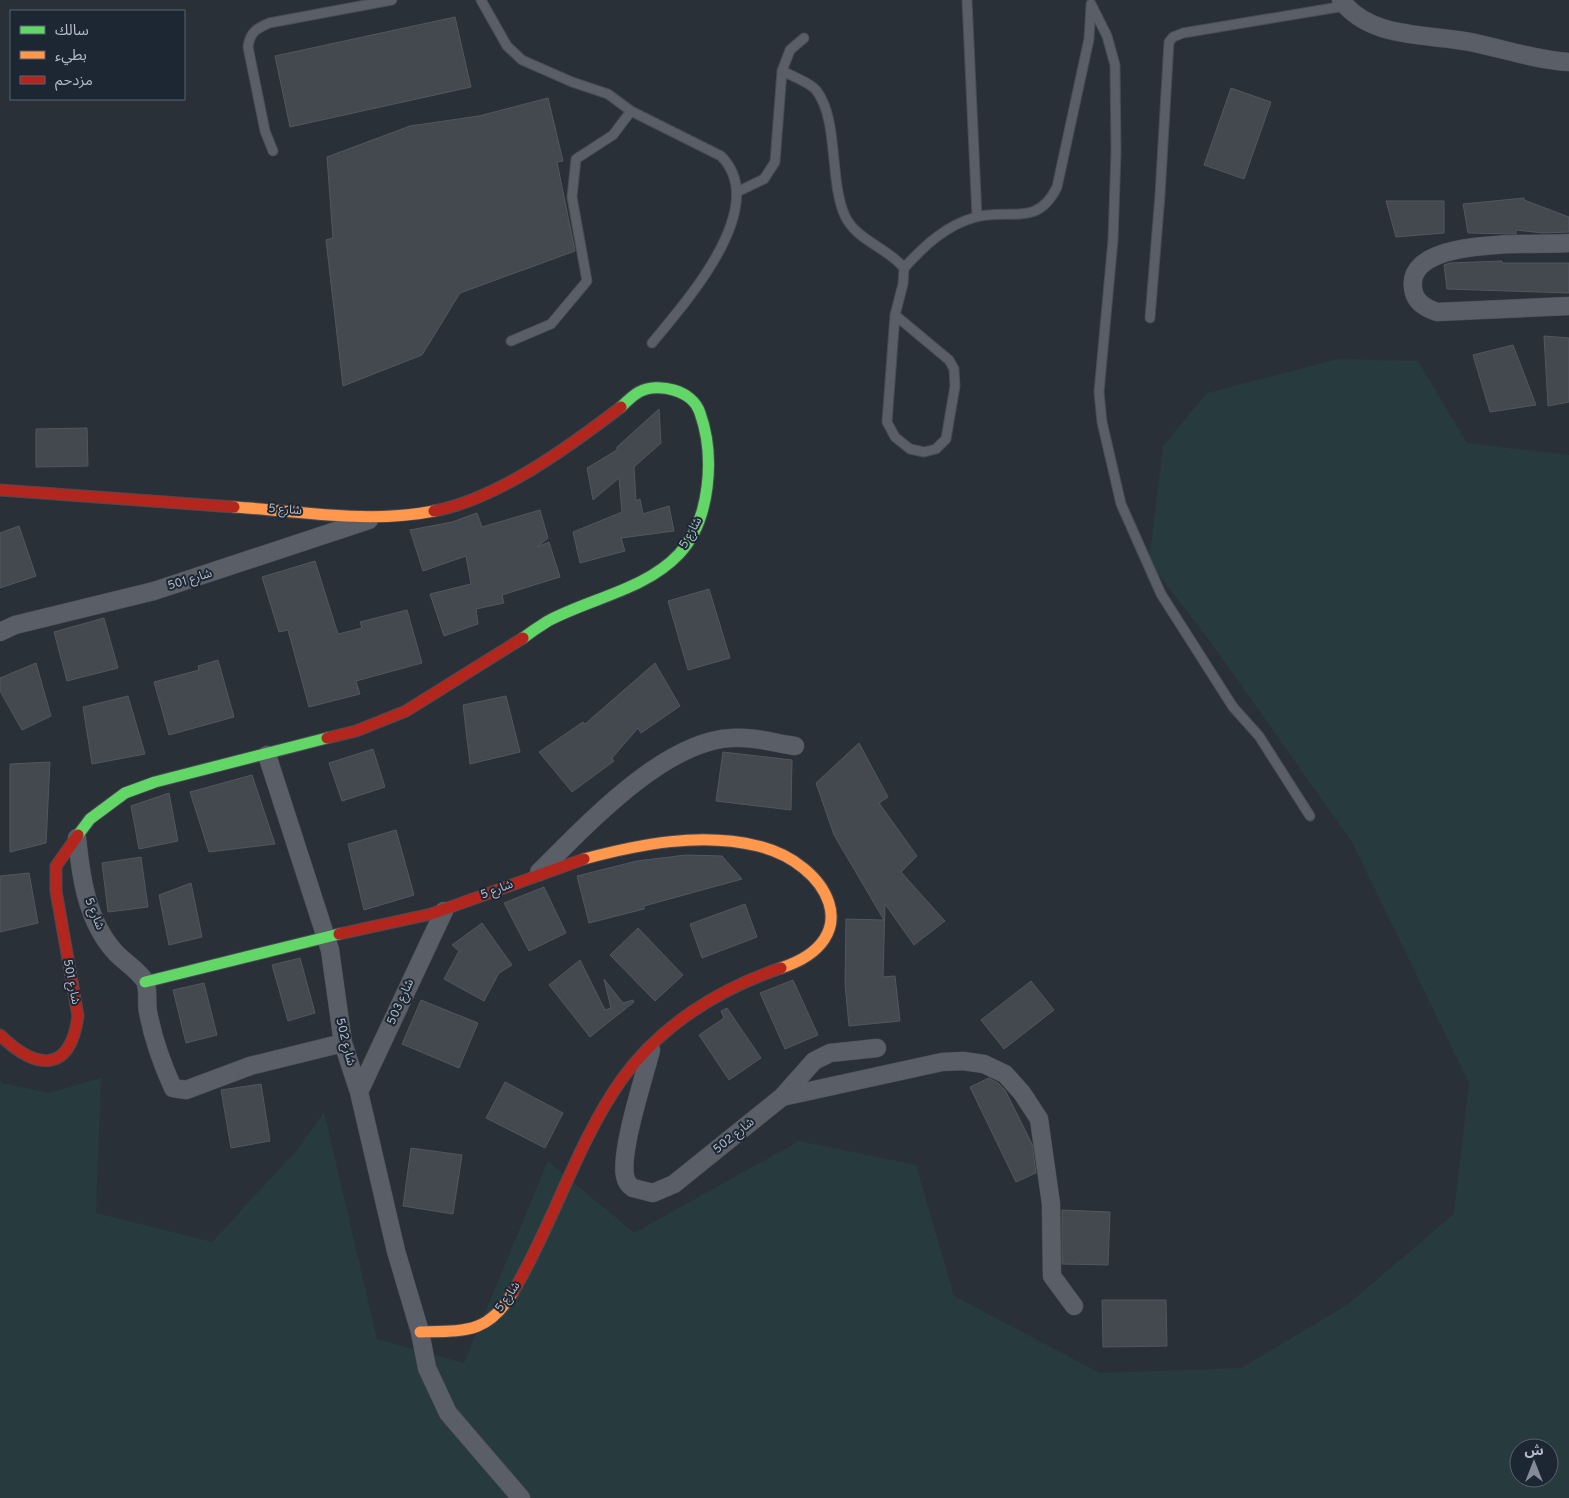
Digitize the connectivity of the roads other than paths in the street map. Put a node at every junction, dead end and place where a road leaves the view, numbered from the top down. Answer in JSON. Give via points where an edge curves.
{"nodes":[{"id":1,"x":392,"y":0,"type":"edge"},
{"id":2,"x":481,"y":0,"type":"edge"},
{"id":3,"x":967,"y":0,"type":"edge"},
{"id":4,"x":1091,"y":2,"type":"edge"},
{"id":5,"x":1343,"y":3,"type":"edge"},
{"id":6,"x":804,"y":38,"type":"dead end"},
{"id":7,"x":1569,"y":62,"type":"edge"},
{"id":8,"x":782,"y":71,"type":"junction"},
{"id":9,"x":631,"y":111,"type":"junction"},
{"id":10,"x":273,"y":151,"type":"dead end"},
{"id":11,"x":737,"y":192,"type":"junction"},
{"id":12,"x":977,"y":217,"type":"junction"},
{"id":13,"x":1569,"y":243,"type":"edge"},
{"id":14,"x":904,"y":268,"type":"junction"},
{"id":15,"x":1569,"y":306,"type":"edge"},
{"id":16,"x":895,"y":314,"type":"junction"},
{"id":17,"x":1150,"y":318,"type":"dead end"},
{"id":18,"x":511,"y":341,"type":"dead end"},
{"id":19,"x":652,"y":343,"type":"dead end"},
{"id":20,"x":0,"y":490,"type":"edge"},
{"id":21,"x":377,"y":517,"type":"junction"},
{"id":22,"x":0,"y":632,"type":"edge"},
{"id":23,"x":795,"y":746,"type":"dead end"},
{"id":24,"x":267,"y":755,"type":"junction"},
{"id":25,"x":1310,"y":816,"type":"dead end"},
{"id":26,"x":77,"y":838,"type":"junction"},
{"id":27,"x":535,"y":875,"type":"junction"},
{"id":28,"x":444,"y":911,"type":"junction"},
{"id":29,"x":326,"y":936,"type":"junction"},
{"id":30,"x":145,"y":982,"type":"junction"},
{"id":31,"x":0,"y":1035,"type":"edge"},
{"id":32,"x":343,"y":1043,"type":"junction"},
{"id":33,"x":877,"y":1048,"type":"dead end"},
{"id":34,"x":651,"y":1050,"type":"junction"},
{"id":35,"x":359,"y":1092,"type":"junction"},
{"id":36,"x":782,"y":1097,"type":"junction"},
{"id":37,"x":1074,"y":1306,"type":"dead end"},
{"id":38,"x":420,"y":1332,"type":"junction"},
{"id":39,"x":521,"y":1498,"type":"edge"}],
"edges":[{"from":1,"to":10,"type":"lane","via":[[269,23],[250,35],[248,47],[265,131]]},
{"from":2,"to":9,"type":"lane","via":[[507,46],[522,60],[608,94]]},
{"from":3,"to":12,"type":"lane"},
{"from":4,"to":12,"type":"lane","via":[[1089,39],[1051,198],[1038,210],[1024,215]]},
{"from":4,"to":25,"type":"lane","via":[[1107,36],[1115,65],[1113,240],[1099,392],[1102,422],[1121,504],[1161,594],[1233,707],[1259,736]]},
{"from":5,"to":7,"type":"street","via":[[1364,20],[1389,30],[1415,36],[1446,37],[1536,58]]},
{"from":5,"to":17,"type":"lane","via":[[1172,37],[1169,42]]},
{"from":6,"to":8,"type":"lane","via":[[790,50]]},
{"from":8,"to":11,"type":"lane","via":[[775,162],[764,179]]},
{"from":8,"to":14,"type":"lane","via":[[815,90],[826,112],[838,196],[846,218],[869,242],[895,257]]},
{"from":9,"to":11,"type":"lane","via":[[721,156],[729,164]]},
{"from":9,"to":18,"type":"lane","via":[[613,135],[576,160],[572,197],[587,282],[551,324]]},
{"from":11,"to":19,"type":"lane","via":[[729,231],[711,268]]},
{"from":12,"to":14,"type":"lane","via":[[949,229],[925,246]]},
{"from":13,"to":15,"type":"street","via":[[1477,246],[1445,252],[1422,265],[1414,283],[1414,294],[1419,301],[1437,312]]},
{"from":14,"to":16,"type":"lane","via":[[904,284]]},
{"from":16,"to":16,"type":"lane","via":[[887,422],[895,437],[910,449],[924,452],[936,449],[946,439],[955,386],[954,369],[938,350]]},
{"from":20,"to":21,"type":"street","name":"شارع 5"},
{"from":21,"to":22,"type":"street","name":"شارع 501","via":[[162,589],[15,625]]},
{"from":21,"to":24,"type":"street","name":"شارع 5","via":[[413,516],[449,508],[484,495],[573,444],[639,392],[662,387],[684,394],[700,411],[707,452],[707,492],[702,514],[693,535],[664,568],[644,580],[549,621],[406,711],[356,731]]},
{"from":23,"to":27,"type":"street","via":[[730,738],[712,740],[684,750],[628,789]]},
{"from":24,"to":26,"type":"street","name":"شارع 5","via":[[142,786],[107,805]]},
{"from":24,"to":29,"type":"street","name":"شارع 502"},
{"from":26,"to":30,"type":"street","name":"شارع 5","via":[[82,879],[91,913],[114,952]]},
{"from":26,"to":31,"type":"street","name":"شارع 501","via":[[58,861],[55,880],[78,1016],[74,1039],[64,1055],[55,1060],[41,1061],[16,1052]]},
{"from":27,"to":28,"type":"street","name":"شارع 5"},
{"from":27,"to":34,"type":"street","name":"شارع 5","via":[[629,847],[716,840],[774,850],[788,856],[819,882],[831,901],[833,916],[822,943],[802,961],[749,980],[687,1014]]},
{"from":28,"to":29,"type":"street","name":"شارع 5"},
{"from":28,"to":35,"type":"street","name":"شارع 503"},
{"from":29,"to":30,"type":"street","name":"شارع 5"},
{"from":29,"to":32,"type":"street","name":"شارع 502"},
{"from":30,"to":32,"type":"street","via":[[154,1035],[173,1088],[178,1090],[281,1057]]},
{"from":32,"to":35,"type":"street","name":"شارع 502"},
{"from":33,"to":36,"type":"street","name":"شارع 502","via":[[830,1053],[814,1061]]},
{"from":34,"to":36,"type":"street","name":"شارع 502","via":[[624,1167],[628,1184],[638,1190],[653,1193],[674,1184]]},
{"from":34,"to":38,"type":"street","name":"شارع 5","via":[[629,1070],[608,1102],[537,1248],[498,1312],[477,1327]]},
{"from":35,"to":38,"type":"street","name":"شارع 502","via":[[396,1251]]},
{"from":36,"to":37,"type":"street","via":[[942,1062],[984,1064],[1005,1074],[1039,1119],[1051,1204],[1052,1276]]},
{"from":38,"to":39,"type":"street","via":[[428,1368],[448,1413]]}]}
